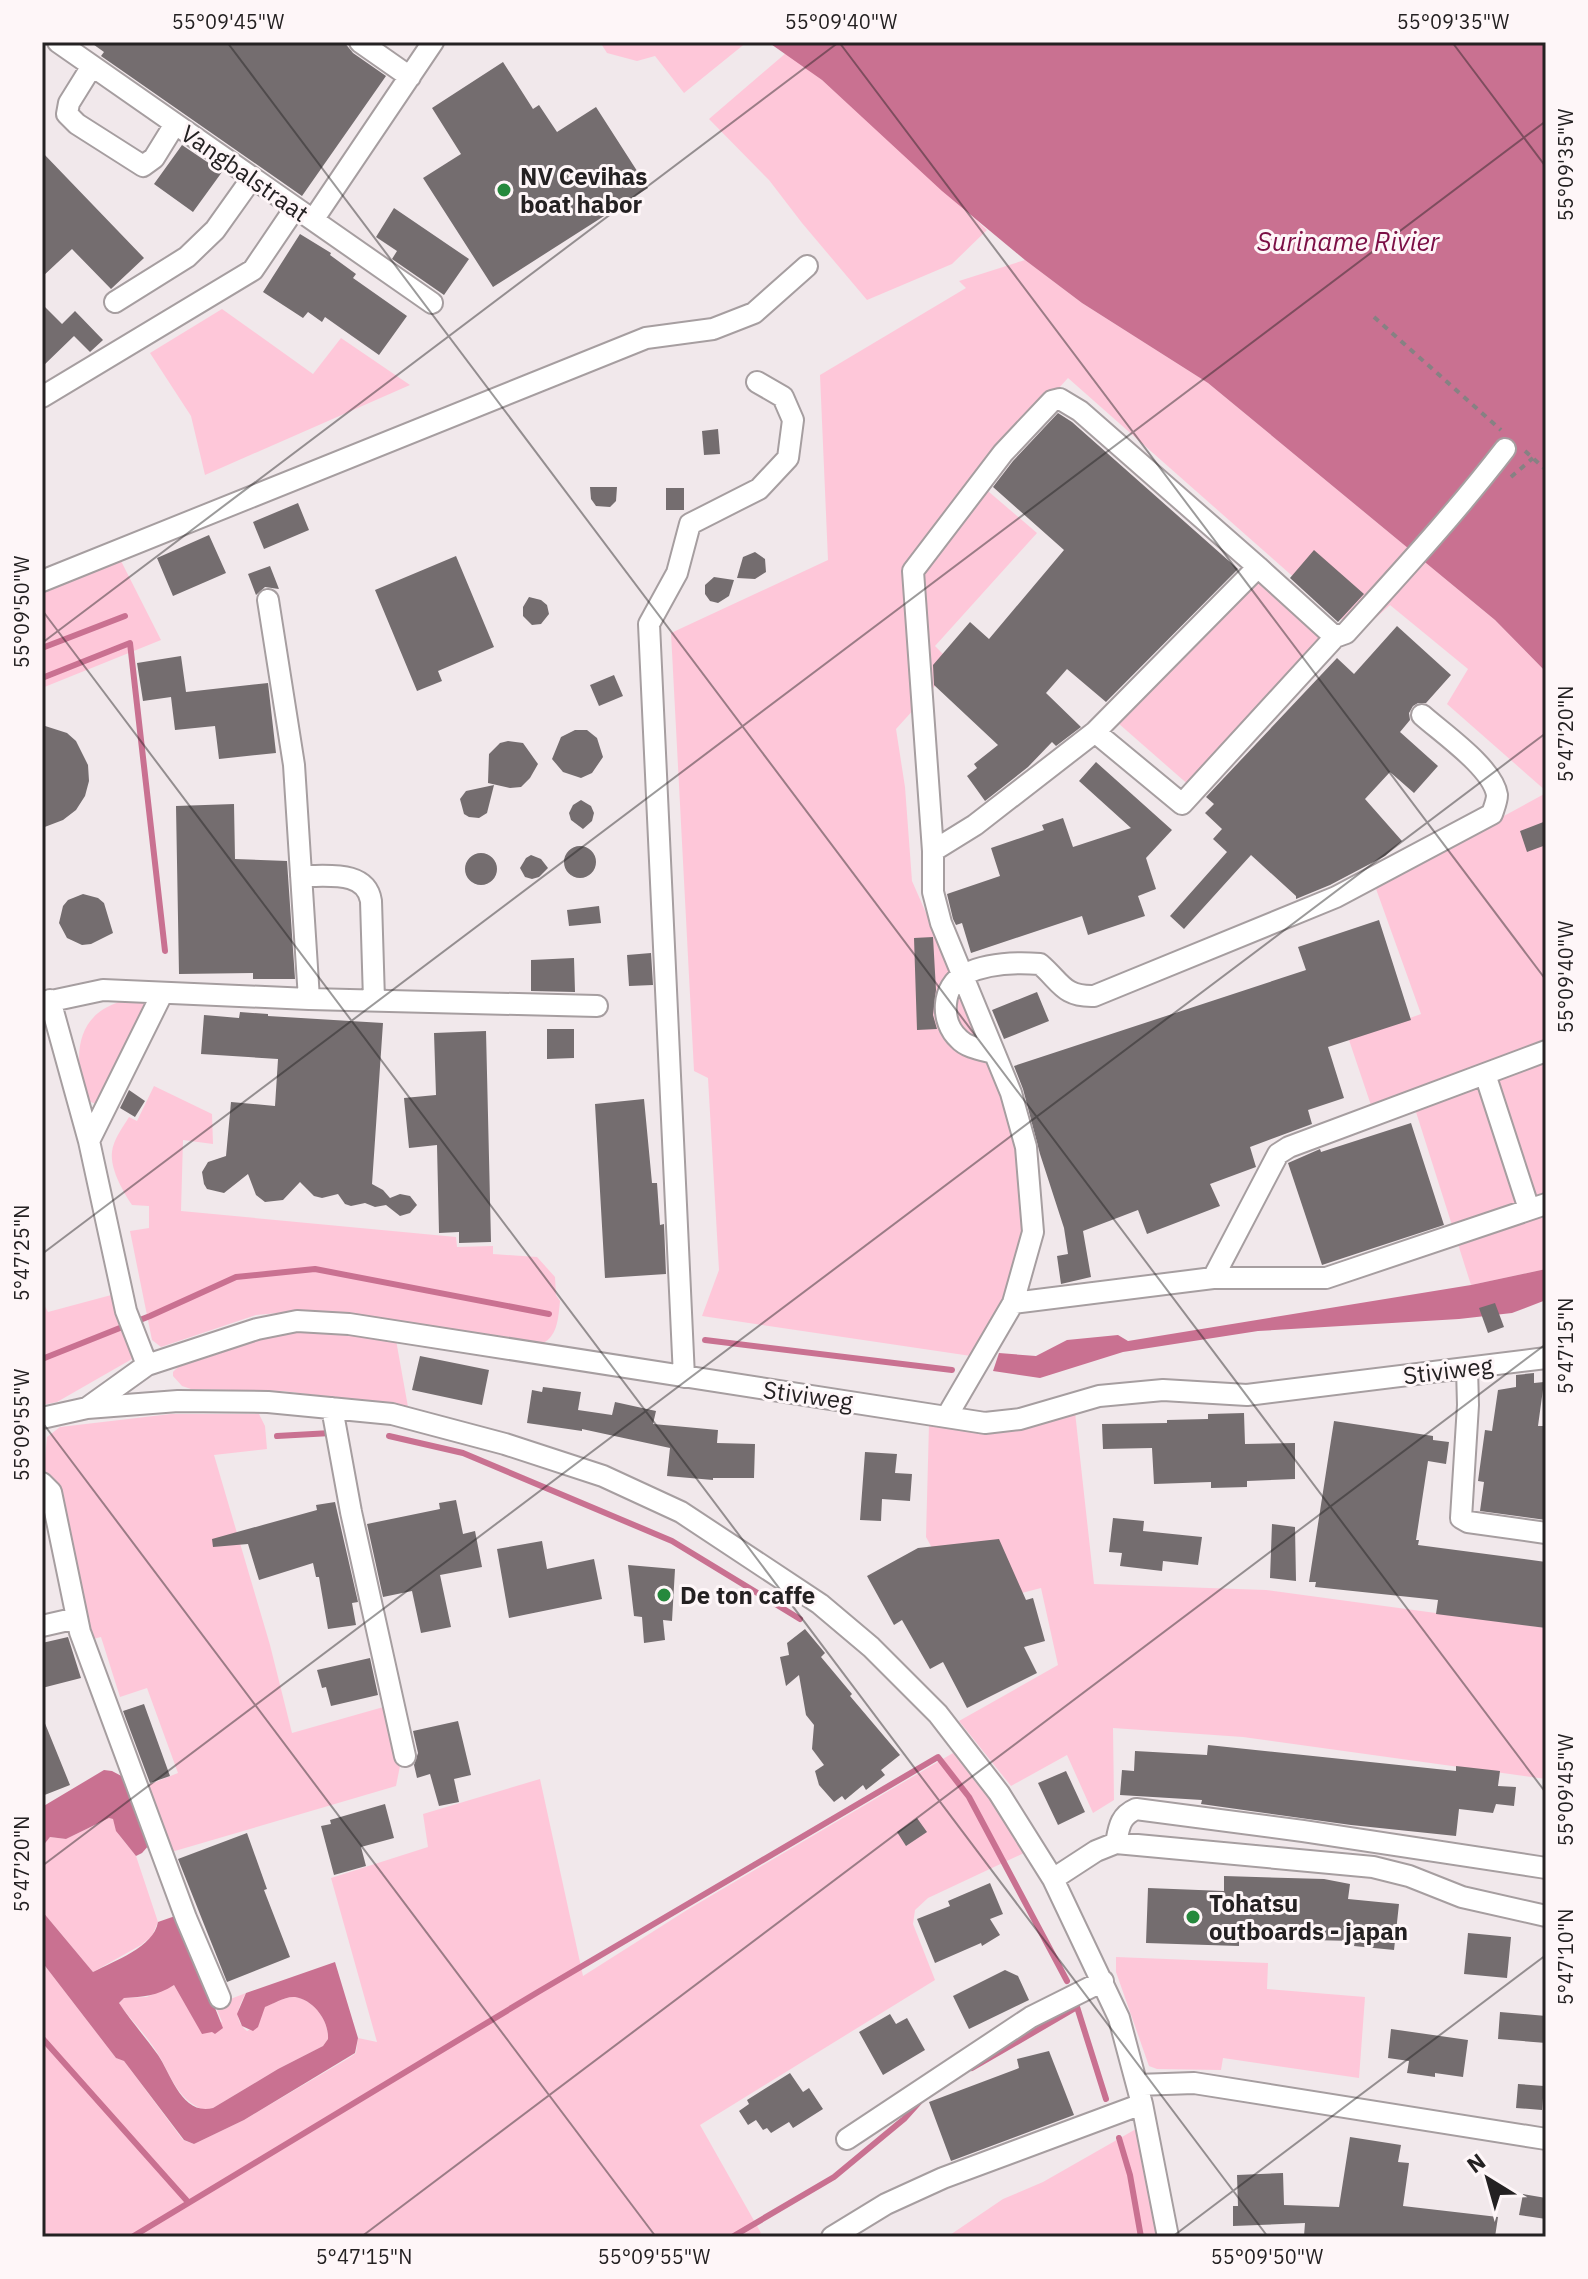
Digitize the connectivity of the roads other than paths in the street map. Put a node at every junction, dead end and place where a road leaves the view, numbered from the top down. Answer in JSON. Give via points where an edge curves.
{"nodes":[{"id":1,"x":58,"y":42,"type":"edge"},
{"id":2,"x":360,"y":42,"type":"edge"},
{"id":3,"x":433,"y":42,"type":"edge"},
{"id":4,"x":92,"y":66,"type":"junction"},
{"id":5,"x":410,"y":77,"type":"junction"},
{"id":6,"x":175,"y":124,"type":"junction"},
{"id":7,"x":252,"y":178,"type":"junction"},
{"id":8,"x":295,"y":208,"type":"junction"},
{"id":9,"x":313,"y":220,"type":"junction"},
{"id":10,"x":807,"y":266,"type":"dead end"},
{"id":11,"x":115,"y":302,"type":"dead end"},
{"id":12,"x":432,"y":303,"type":"dead end"},
{"id":13,"x":757,"y":382,"type":"dead end"},
{"id":14,"x":42,"y":397,"type":"edge"},
{"id":15,"x":1512,"y":445,"type":"road end"},
{"id":16,"x":1258,"y":567,"type":"junction"},
{"id":17,"x":42,"y":581,"type":"edge"},
{"id":18,"x":268,"y":600,"type":"dead end"},
{"id":19,"x":1335,"y":637,"type":"junction"},
{"id":20,"x":1422,"y":715,"type":"dead end"},
{"id":21,"x":1095,"y":732,"type":"junction"},
{"id":22,"x":933,"y":851,"type":"junction"},
{"id":23,"x":301,"y":876,"type":"junction"},
{"id":24,"x":962,"y":975,"type":"junction"},
{"id":25,"x":162,"y":994,"type":"junction"},
{"id":26,"x":309,"y":999,"type":"junction"},
{"id":27,"x":374,"y":1000,"type":"junction"},
{"id":28,"x":46,"y":1002,"type":"edge"},
{"id":29,"x":597,"y":1006,"type":"dead end"},
{"id":30,"x":1546,"y":1051,"type":"edge"},
{"id":31,"x":994,"y":1053,"type":"junction"},
{"id":32,"x":1485,"y":1074,"type":"junction"},
{"id":33,"x":89,"y":1141,"type":"junction"},
{"id":34,"x":1538,"y":1206,"type":"edge"},
{"id":35,"x":1213,"y":1278,"type":"junction"},
{"id":36,"x":1013,"y":1303,"type":"junction"},
{"id":37,"x":1546,"y":1358,"type":"edge"},
{"id":38,"x":147,"y":1365,"type":"junction"},
{"id":39,"x":1467,"y":1368,"type":"junction"},
{"id":40,"x":684,"y":1377,"type":"junction"},
{"id":41,"x":87,"y":1408,"type":"junction"},
{"id":42,"x":332,"y":1408,"type":"junction"},
{"id":43,"x":947,"y":1416,"type":"junction"},
{"id":44,"x":42,"y":1418,"type":"edge"},
{"id":45,"x":42,"y":1483,"type":"edge"},
{"id":46,"x":1546,"y":1533,"type":"edge"},
{"id":47,"x":77,"y":1618,"type":"junction"},
{"id":48,"x":42,"y":1626,"type":"edge"},
{"id":49,"x":405,"y":1756,"type":"dead end"},
{"id":50,"x":1116,"y":1843,"type":"junction"},
{"id":51,"x":1546,"y":1868,"type":"edge"},
{"id":52,"x":1053,"y":1879,"type":"junction"},
{"id":53,"x":1546,"y":1916,"type":"edge"},
{"id":54,"x":1103,"y":1981,"type":"junction"},
{"id":55,"x":220,"y":1998,"type":"dead end"},
{"id":56,"x":1139,"y":2095,"type":"junction"},
{"id":57,"x":847,"y":2139,"type":"dead end"},
{"id":58,"x":1546,"y":2139,"type":"edge"},
{"id":59,"x":832,"y":2237,"type":"edge"},
{"id":60,"x":1168,"y":2237,"type":"edge"}],
"edges":[{"from":1,"to":4,"type":"street","name":"Vangbalstraat"},
{"from":2,"to":5,"type":"street"},
{"from":3,"to":5,"type":"street"},
{"from":4,"to":6,"type":"street","name":"Vangbalstraat"},
{"from":4,"to":6,"type":"street","via":[[69,103],[67,114],[77,124],[143,166]]},
{"from":5,"to":9,"type":"street"},
{"from":6,"to":7,"type":"street","name":"Vangbalstraat"},
{"from":7,"to":8,"type":"street","name":"Vangbalstraat"},
{"from":7,"to":11,"type":"street","via":[[215,230],[187,257]]},
{"from":8,"to":9,"type":"street","name":"Vangbalstraat"},
{"from":8,"to":14,"type":"street","via":[[253,270]]},
{"from":9,"to":12,"type":"street","name":"Vangbalstraat"},
{"from":10,"to":17,"type":"street","via":[[754,313],[713,329],[646,338]]},
{"from":13,"to":40,"type":"street","via":[[783,397],[793,420],[788,458],[759,489],[690,524],[677,573],[649,624]]},
{"from":15,"to":19,"type":"street","via":[[1403,573],[1346,633]]},
{"from":16,"to":19,"type":"street"},
{"from":16,"to":21,"type":"street"},
{"from":16,"to":22,"type":"street","via":[[1080,411],[1060,399],[1052,401],[1003,453],[913,571]]},
{"from":18,"to":23,"type":"street","via":[[294,765]]},
{"from":19,"to":21,"type":"street","via":[[1182,804]]},
{"from":20,"to":24,"type":"street","via":[[1478,763],[1494,785],[1498,798],[1492,814],[1478,823],[1336,897],[1094,996],[1064,991],[1040,964],[992,965]]},
{"from":21,"to":22,"type":"street"},
{"from":22,"to":24,"type":"street","via":[[933,892]]},
{"from":23,"to":26,"type":"street"},
{"from":23,"to":27,"type":"street","via":[[351,878],[365,886],[371,901]]},
{"from":24,"to":31,"type":"street"},
{"from":24,"to":31,"type":"street","via":[[944,1008],[947,1021],[961,1042]]},
{"from":25,"to":26,"type":"street"},
{"from":25,"to":28,"type":"street","via":[[103,990]]},
{"from":25,"to":33,"type":"street"},
{"from":26,"to":27,"type":"street"},
{"from":27,"to":29,"type":"street"},
{"from":28,"to":33,"type":"street"},
{"from":30,"to":32,"type":"street"},
{"from":31,"to":36,"type":"street","via":[[1026,1147],[1030,1188],[1033,1232]]},
{"from":32,"to":34,"type":"street"},
{"from":32,"to":35,"type":"street","via":[[1278,1154]]},
{"from":33,"to":38,"type":"street","via":[[126,1311]]},
{"from":34,"to":35,"type":"street","via":[[1326,1278]]},
{"from":35,"to":36,"type":"street"},
{"from":36,"to":43,"type":"street"},
{"from":37,"to":39,"type":"street","name":"Stiviweg"},
{"from":38,"to":40,"type":"street","name":"Stiviweg","via":[[297,1321],[349,1324]]},
{"from":38,"to":41,"type":"street","name":"Stiviweg"},
{"from":39,"to":43,"type":"street","name":"Stiviweg","via":[[1247,1395],[1163,1390],[1099,1396],[1020,1419],[985,1423]]},
{"from":39,"to":46,"type":"street","via":[[1461,1518]]},
{"from":40,"to":43,"type":"street","name":"Stiviweg"},
{"from":41,"to":42,"type":"street","via":[[193,1401]]},
{"from":41,"to":44,"type":"street"},
{"from":42,"to":49,"type":"street"},
{"from":42,"to":52,"type":"street","via":[[392,1414],[603,1476],[681,1512],[764,1566],[820,1604],[938,1714],[999,1793]]},
{"from":45,"to":47,"type":"street","via":[[51,1492]]},
{"from":47,"to":48,"type":"street"},
{"from":47,"to":55,"type":"street"},
{"from":50,"to":51,"type":"street","via":[[1119,1824],[1136,1809]]},
{"from":50,"to":52,"type":"street"},
{"from":50,"to":53,"type":"street","via":[[1373,1867],[1462,1897]]},
{"from":52,"to":54,"type":"street"},
{"from":54,"to":56,"type":"street","via":[[1119,2018]]},
{"from":54,"to":57,"type":"street","via":[[1031,2017]]},
{"from":56,"to":58,"type":"street","via":[[1194,2083]]},
{"from":56,"to":59,"type":"street","via":[[886,2204]]},
{"from":56,"to":60,"type":"street"}]}
